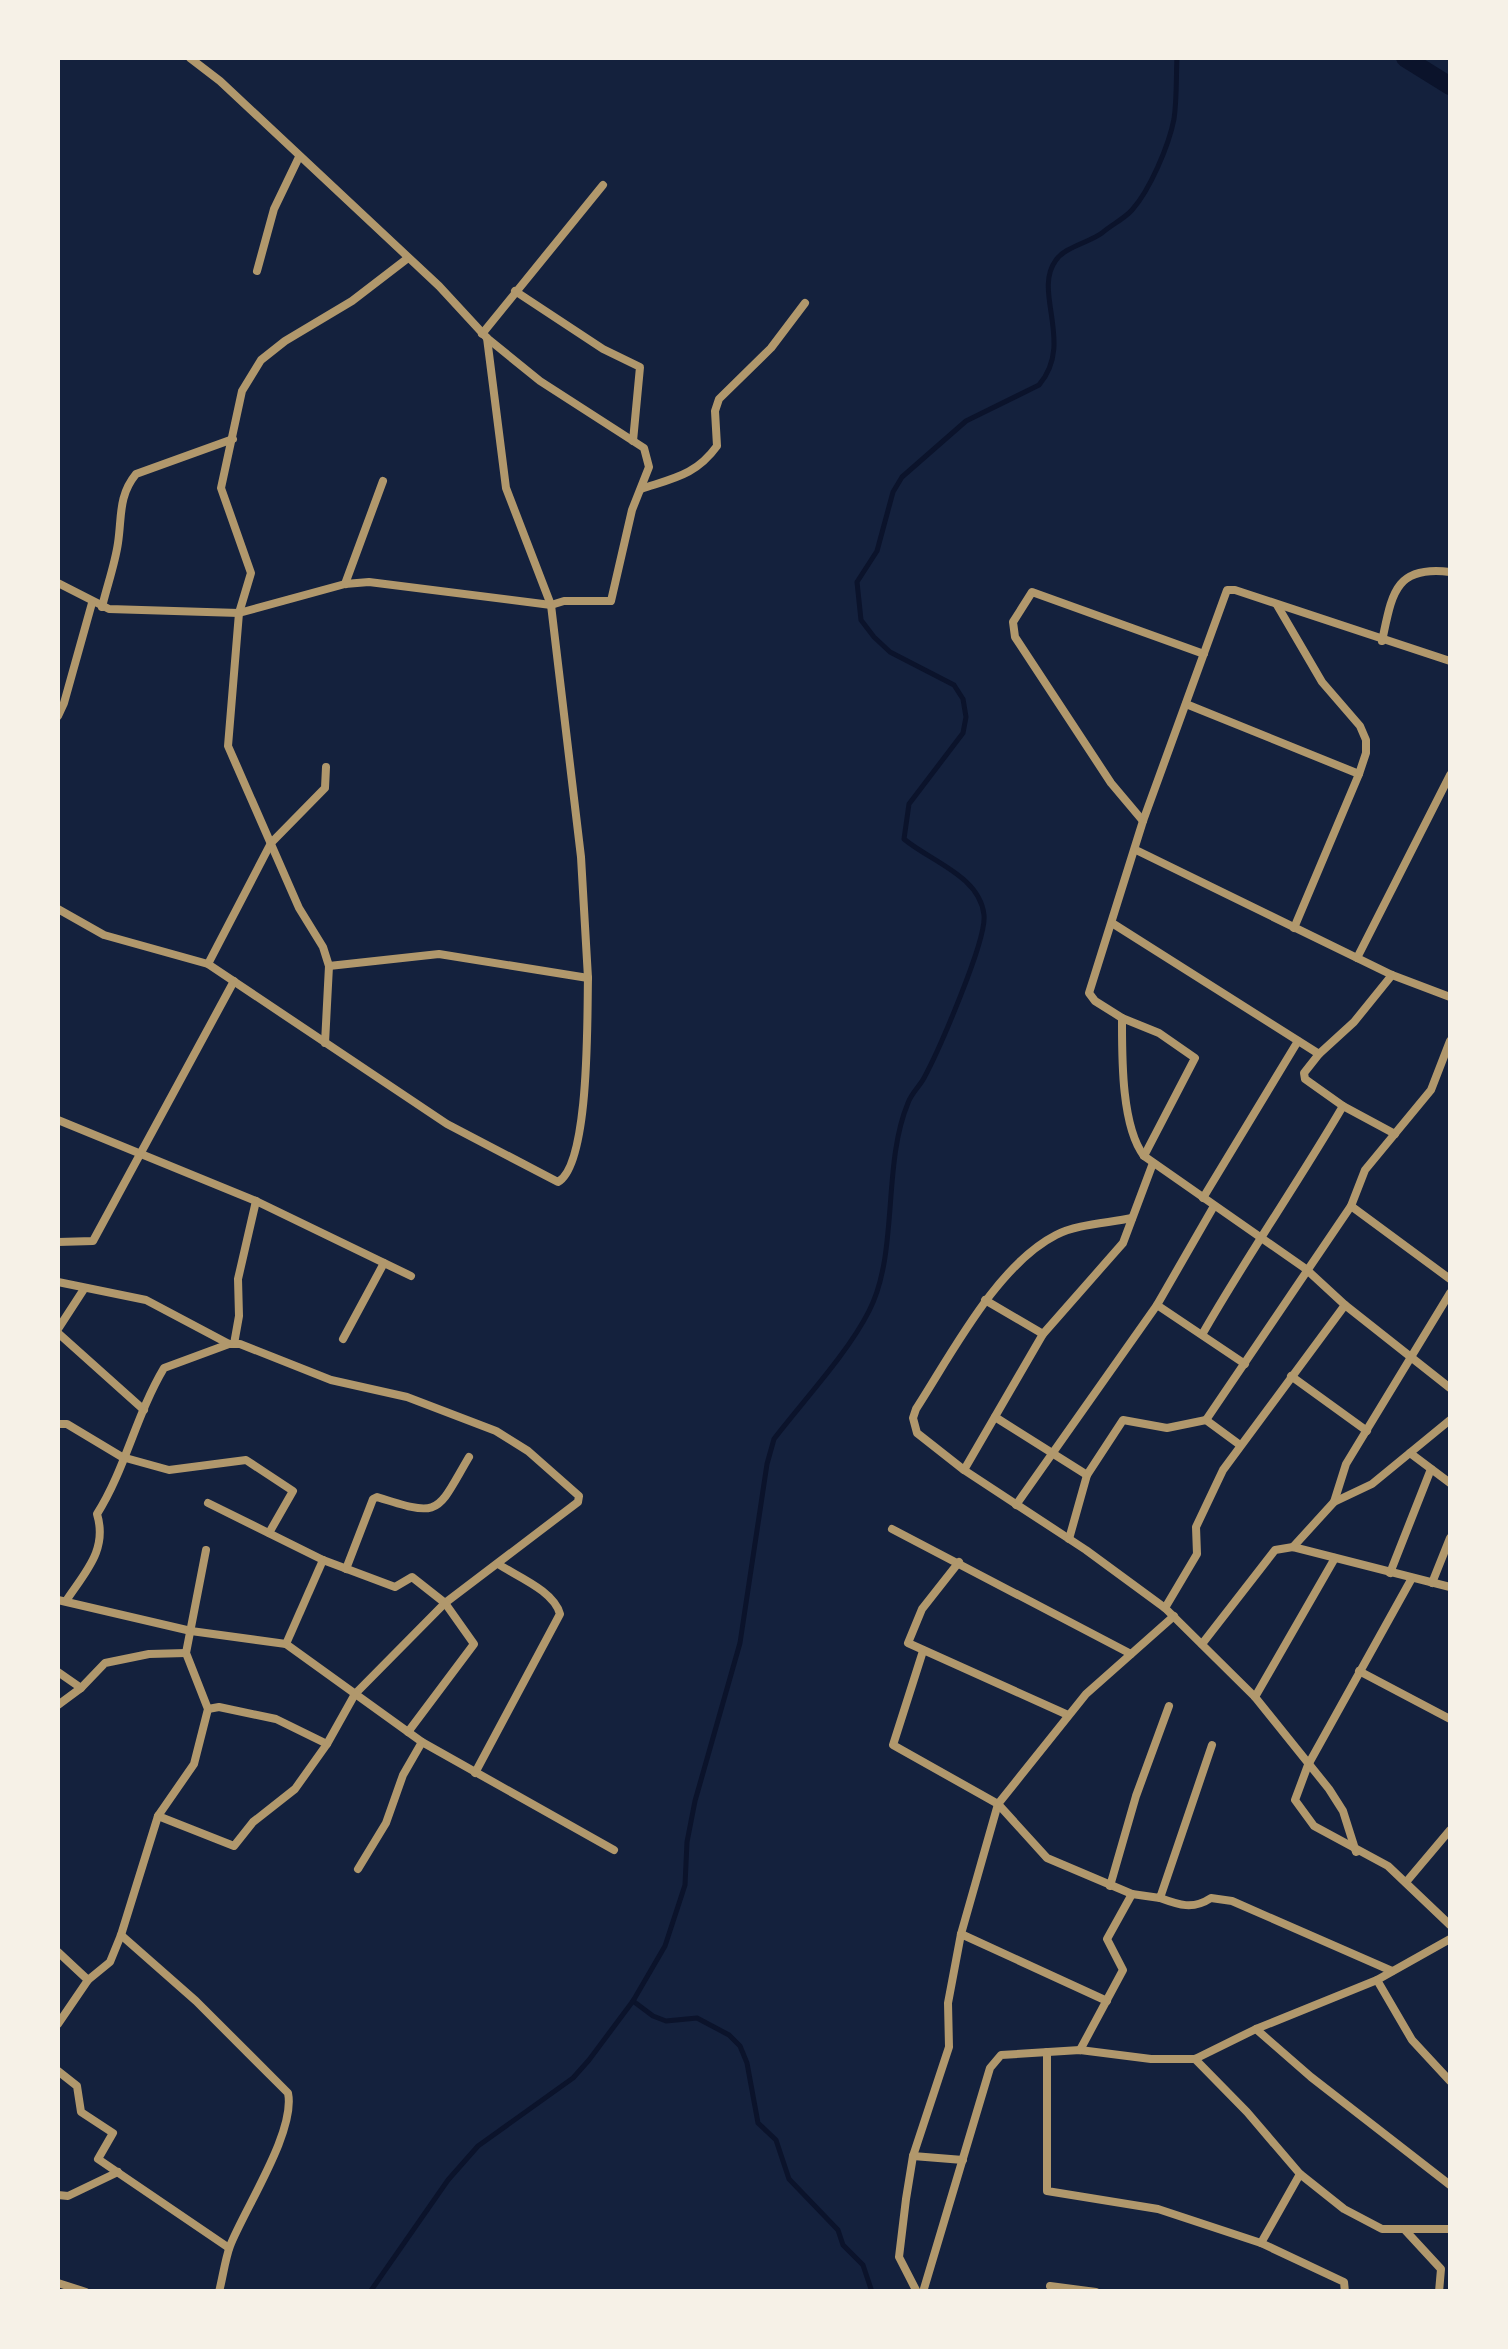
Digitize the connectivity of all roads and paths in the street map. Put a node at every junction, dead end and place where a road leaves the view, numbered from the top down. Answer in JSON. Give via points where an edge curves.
{"nodes":[{"id":1,"x":190,"y":58,"type":"edge"},
{"id":2,"x":299,"y":157,"type":"junction"},
{"id":3,"x":603,"y":185,"type":"dead end"},
{"id":4,"x":408,"y":258,"type":"junction"},
{"id":5,"x":257,"y":271,"type":"dead end"},
{"id":6,"x":514,"y":291,"type":"junction"},
{"id":7,"x":804,"y":303,"type":"dead end"},
{"id":8,"x":484,"y":336,"type":"junction"},
{"id":9,"x":233,"y":439,"type":"junction"},
{"id":10,"x":633,"y":441,"type":"junction"},
{"id":11,"x":383,"y":481,"type":"dead end"},
{"id":12,"x":640,"y":488,"type":"junction"},
{"id":13,"x":1450,"y":572,"type":"edge"},
{"id":14,"x":58,"y":574,"type":"edge"},
{"id":15,"x":60,"y":583,"type":"edge"},
{"id":16,"x":345,"y":584,"type":"junction"},
{"id":17,"x":552,"y":604,"type":"junction"},
{"id":18,"x":97,"y":605,"type":"junction"},
{"id":19,"x":1277,"y":605,"type":"junction"},
{"id":20,"x":239,"y":612,"type":"junction"},
{"id":21,"x":1382,"y":641,"type":"junction"},
{"id":22,"x":1204,"y":654,"type":"junction"},
{"id":23,"x":1450,"y":661,"type":"edge"},
{"id":24,"x":1186,"y":704,"type":"junction"},
{"id":25,"x":58,"y":716,"type":"edge"},
{"id":26,"x":326,"y":766,"type":"dead end"},
{"id":27,"x":1359,"y":774,"type":"junction"},
{"id":28,"x":1449,"y":781,"type":"edge"},
{"id":29,"x":1143,"y":821,"type":"junction"},
{"id":30,"x":271,"y":842,"type":"junction"},
{"id":31,"x":1136,"y":850,"type":"junction"},
{"id":32,"x":58,"y":909,"type":"edge"},
{"id":33,"x":1112,"y":924,"type":"junction"},
{"id":34,"x":1294,"y":928,"type":"junction"},
{"id":35,"x":1357,"y":958,"type":"junction"},
{"id":36,"x":208,"y":964,"type":"junction"},
{"id":37,"x":330,"y":966,"type":"junction"},
{"id":38,"x":1392,"y":975,"type":"junction"},
{"id":39,"x":588,"y":978,"type":"junction"},
{"id":40,"x":234,"y":981,"type":"junction"},
{"id":41,"x":1450,"y":997,"type":"edge"},
{"id":42,"x":1122,"y":1018,"type":"junction"},
{"id":43,"x":1298,"y":1041,"type":"junction"},
{"id":44,"x":1450,"y":1041,"type":"edge"},
{"id":45,"x":325,"y":1043,"type":"junction"},
{"id":46,"x":1319,"y":1054,"type":"junction"},
{"id":47,"x":1344,"y":1106,"type":"junction"},
{"id":48,"x":58,"y":1120,"type":"edge"},
{"id":49,"x":1395,"y":1134,"type":"junction"},
{"id":50,"x":140,"y":1156,"type":"junction"},
{"id":51,"x":1144,"y":1156,"type":"junction"},
{"id":52,"x":1153,"y":1163,"type":"junction"},
{"id":53,"x":1203,"y":1198,"type":"junction"},
{"id":54,"x":256,"y":1200,"type":"junction"},
{"id":55,"x":1214,"y":1206,"type":"junction"},
{"id":56,"x":1350,"y":1206,"type":"junction"},
{"id":57,"x":1132,"y":1218,"type":"junction"},
{"id":58,"x":1262,"y":1238,"type":"junction"},
{"id":59,"x":58,"y":1242,"type":"edge"},
{"id":60,"x":384,"y":1263,"type":"junction"},
{"id":61,"x":1306,"y":1270,"type":"junction"},
{"id":62,"x":410,"y":1276,"type":"dead end"},
{"id":63,"x":1450,"y":1279,"type":"edge"},
{"id":64,"x":58,"y":1282,"type":"edge"},
{"id":65,"x":84,"y":1289,"type":"junction"},
{"id":66,"x":1450,"y":1292,"type":"edge"},
{"id":67,"x":985,"y":1300,"type":"junction"},
{"id":68,"x":1157,"y":1305,"type":"junction"},
{"id":69,"x":1345,"y":1306,"type":"junction"},
{"id":70,"x":58,"y":1331,"type":"edge"},
{"id":71,"x":1204,"y":1333,"type":"junction"},
{"id":72,"x":1043,"y":1334,"type":"junction"},
{"id":73,"x":344,"y":1339,"type":"dead end"},
{"id":74,"x":232,"y":1344,"type":"junction"},
{"id":75,"x":1412,"y":1357,"type":"junction"},
{"id":76,"x":1245,"y":1364,"type":"junction"},
{"id":77,"x":1291,"y":1376,"type":"junction"},
{"id":78,"x":1450,"y":1388,"type":"edge"},
{"id":79,"x":144,"y":1410,"type":"junction"},
{"id":80,"x":994,"y":1417,"type":"junction"},
{"id":81,"x":1206,"y":1420,"type":"junction"},
{"id":82,"x":1450,"y":1420,"type":"edge"},
{"id":83,"x":58,"y":1424,"type":"edge"},
{"id":84,"x":1367,"y":1430,"type":"junction"},
{"id":85,"x":1240,"y":1445,"type":"junction"},
{"id":86,"x":1052,"y":1454,"type":"junction"},
{"id":87,"x":1410,"y":1454,"type":"junction"},
{"id":88,"x":469,"y":1456,"type":"dead end"},
{"id":89,"x":122,"y":1457,"type":"junction"},
{"id":90,"x":1431,"y":1469,"type":"junction"},
{"id":91,"x":964,"y":1470,"type":"junction"},
{"id":92,"x":1087,"y":1475,"type":"junction"},
{"id":93,"x":1450,"y":1483,"type":"edge"},
{"id":94,"x":208,"y":1502,"type":"dead end"},
{"id":95,"x":1334,"y":1502,"type":"junction"},
{"id":96,"x":1016,"y":1505,"type":"junction"},
{"id":97,"x":892,"y":1529,"type":"dead end"},
{"id":98,"x":270,"y":1533,"type":"junction"},
{"id":99,"x":1450,"y":1538,"type":"edge"},
{"id":100,"x":1069,"y":1539,"type":"junction"},
{"id":101,"x":1292,"y":1547,"type":"junction"},
{"id":102,"x":206,"y":1550,"type":"dead end"},
{"id":103,"x":1336,"y":1558,"type":"junction"},
{"id":104,"x":323,"y":1560,"type":"junction"},
{"id":105,"x":958,"y":1562,"type":"junction"},
{"id":106,"x":498,"y":1564,"type":"junction"},
{"id":107,"x":346,"y":1568,"type":"junction"},
{"id":108,"x":1390,"y":1572,"type":"junction"},
{"id":109,"x":1412,"y":1578,"type":"junction"},
{"id":110,"x":1432,"y":1583,"type":"junction"},
{"id":111,"x":1450,"y":1587,"type":"edge"},
{"id":112,"x":62,"y":1600,"type":"edge"},
{"id":113,"x":445,"y":1602,"type":"junction"},
{"id":114,"x":1166,"y":1608,"type":"junction"},
{"id":115,"x":1174,"y":1616,"type":"junction"},
{"id":116,"x":191,"y":1631,"type":"junction"},
{"id":117,"x":286,"y":1644,"type":"junction"},
{"id":118,"x":1202,"y":1644,"type":"junction"},
{"id":119,"x":923,"y":1652,"type":"junction"},
{"id":120,"x":186,"y":1653,"type":"junction"},
{"id":121,"x":1131,"y":1654,"type":"junction"},
{"id":122,"x":1359,"y":1671,"type":"junction"},
{"id":123,"x":58,"y":1672,"type":"edge"},
{"id":124,"x":81,"y":1688,"type":"junction"},
{"id":125,"x":355,"y":1694,"type":"junction"},
{"id":126,"x":1255,"y":1697,"type":"junction"},
{"id":127,"x":58,"y":1704,"type":"edge"},
{"id":128,"x":1169,"y":1706,"type":"dead end"},
{"id":129,"x":208,"y":1709,"type":"junction"},
{"id":130,"x":1068,"y":1715,"type":"junction"},
{"id":131,"x":1450,"y":1719,"type":"edge"},
{"id":132,"x":408,"y":1732,"type":"junction"},
{"id":133,"x":422,"y":1742,"type":"junction"},
{"id":134,"x":327,"y":1744,"type":"junction"},
{"id":135,"x":1212,"y":1745,"type":"dead end"},
{"id":136,"x":1308,"y":1765,"type":"junction"},
{"id":137,"x":476,"y":1773,"type":"junction"},
{"id":138,"x":998,"y":1804,"type":"junction"},
{"id":139,"x":158,"y":1816,"type":"junction"},
{"id":140,"x":1450,"y":1830,"type":"edge"},
{"id":141,"x":614,"y":1850,"type":"dead end"},
{"id":142,"x":1356,"y":1852,"type":"junction"},
{"id":143,"x":358,"y":1869,"type":"dead end"},
{"id":144,"x":1407,"y":1881,"type":"junction"},
{"id":145,"x":1110,"y":1886,"type":"junction"},
{"id":146,"x":1132,"y":1894,"type":"junction"},
{"id":147,"x":1160,"y":1898,"type":"junction"},
{"id":148,"x":1450,"y":1925,"type":"edge"},
{"id":149,"x":960,"y":1934,"type":"junction"},
{"id":150,"x":121,"y":1935,"type":"junction"},
{"id":151,"x":1450,"y":1940,"type":"edge"},
{"id":152,"x":58,"y":1952,"type":"edge"},
{"id":153,"x":1392,"y":1972,"type":"junction"},
{"id":154,"x":88,"y":1980,"type":"junction"},
{"id":155,"x":1377,"y":1980,"type":"junction"},
{"id":156,"x":1108,"y":2001,"type":"junction"},
{"id":157,"x":58,"y":2024,"type":"edge"},
{"id":158,"x":1256,"y":2029,"type":"junction"},
{"id":159,"x":1080,"y":2050,"type":"junction"},
{"id":160,"x":1048,"y":2052,"type":"junction"},
{"id":161,"x":1195,"y":2058,"type":"junction"},
{"id":162,"x":58,"y":2071,"type":"edge"},
{"id":163,"x":1450,"y":2081,"type":"edge"},
{"id":164,"x":913,"y":2156,"type":"junction"},
{"id":165,"x":963,"y":2160,"type":"junction"},
{"id":166,"x":118,"y":2172,"type":"junction"},
{"id":167,"x":1300,"y":2174,"type":"junction"},
{"id":168,"x":1450,"y":2184,"type":"edge"},
{"id":169,"x":58,"y":2195,"type":"edge"},
{"id":170,"x":1450,"y":2229,"type":"edge"},
{"id":171,"x":1405,"y":2230,"type":"junction"},
{"id":172,"x":1261,"y":2243,"type":"junction"},
{"id":173,"x":229,"y":2248,"type":"junction"},
{"id":174,"x":58,"y":2283,"type":"edge"},
{"id":175,"x":1050,"y":2286,"type":"dead end"},
{"id":176,"x":86,"y":2292,"type":"edge"},
{"id":177,"x":219,"y":2292,"type":"edge"},
{"id":178,"x":920,"y":2292,"type":"edge"},
{"id":179,"x":1096,"y":2292,"type":"edge"},
{"id":180,"x":1346,"y":2292,"type":"edge"},
{"id":181,"x":1439,"y":2292,"type":"edge"}],
"edges":[{"from":1,"to":2,"type":"street"},
{"from":2,"to":4,"type":"street"},
{"from":2,"to":5,"type":"street","via":[[274,210]]},
{"from":3,"to":6,"type":"street"},
{"from":4,"to":8,"type":"street"},
{"from":4,"to":9,"type":"street","via":[[260,360],[242,392]]},
{"from":6,"to":8,"type":"street"},
{"from":6,"to":10,"type":"street","via":[[640,367]]},
{"from":7,"to":12,"type":"street","via":[[720,399],[714,411],[718,446],[704,464]]},
{"from":8,"to":10,"type":"street"},
{"from":8,"to":17,"type":"street","via":[[506,488]]},
{"from":9,"to":18,"type":"street","via":[[130,481]]},
{"from":9,"to":20,"type":"street","via":[[221,488],[251,573]]},
{"from":10,"to":12,"type":"street","via":[[648,455]]},
{"from":11,"to":16,"type":"street"},
{"from":12,"to":17,"type":"street","via":[[611,602]]},
{"from":13,"to":21,"type":"street","via":[[1415,573],[1396,588]]},
{"from":14,"to":15,"type":"street"},
{"from":15,"to":18,"type":"street"},
{"from":16,"to":17,"type":"street"},
{"from":16,"to":20,"type":"street"},
{"from":17,"to":39,"type":"street"},
{"from":18,"to":20,"type":"street"},
{"from":18,"to":25,"type":"street"},
{"from":19,"to":21,"type":"street"},
{"from":19,"to":22,"type":"street","via":[[1227,590]]},
{"from":19,"to":27,"type":"street","via":[[1322,682],[1360,726],[1366,753]]},
{"from":20,"to":30,"type":"street","via":[[228,746]]},
{"from":21,"to":23,"type":"street"},
{"from":22,"to":24,"type":"street"},
{"from":22,"to":29,"type":"street","via":[[1032,592],[1013,622],[1015,637]]},
{"from":24,"to":27,"type":"street"},
{"from":24,"to":29,"type":"street"},
{"from":26,"to":30,"type":"street","via":[[325,788]]},
{"from":27,"to":34,"type":"street"},
{"from":28,"to":35,"type":"street"},
{"from":29,"to":31,"type":"street"},
{"from":30,"to":36,"type":"street"},
{"from":30,"to":37,"type":"street"},
{"from":31,"to":33,"type":"street"},
{"from":31,"to":34,"type":"street"},
{"from":32,"to":36,"type":"street","via":[[104,935]]},
{"from":33,"to":42,"type":"street","via":[[1089,993]]},
{"from":33,"to":43,"type":"street"},
{"from":34,"to":35,"type":"street"},
{"from":35,"to":38,"type":"street"},
{"from":36,"to":40,"type":"street"},
{"from":37,"to":39,"type":"street","via":[[439,954]]},
{"from":37,"to":45,"type":"street"},
{"from":38,"to":41,"type":"street"},
{"from":38,"to":46,"type":"street"},
{"from":39,"to":45,"type":"street","via":[[582,1124],[568,1175],[558,1182],[447,1124]]},
{"from":40,"to":45,"type":"street"},
{"from":40,"to":50,"type":"street"},
{"from":42,"to":51,"type":"street","via":[[1133,1139]]},
{"from":42,"to":51,"type":"street","via":[[1194,1058]]},
{"from":43,"to":46,"type":"street"},
{"from":43,"to":53,"type":"street"},
{"from":44,"to":49,"type":"street","via":[[1431,1090]]},
{"from":46,"to":47,"type":"street","via":[[1305,1079]]},
{"from":47,"to":49,"type":"street"},
{"from":47,"to":58,"type":"street"},
{"from":48,"to":50,"type":"street"},
{"from":49,"to":56,"type":"street","via":[[1364,1170]]},
{"from":50,"to":54,"type":"street"},
{"from":50,"to":59,"type":"street","via":[[92,1241]]},
{"from":51,"to":52,"type":"street"},
{"from":52,"to":53,"type":"street"},
{"from":52,"to":57,"type":"street"},
{"from":53,"to":55,"type":"street"},
{"from":54,"to":60,"type":"street"},
{"from":54,"to":74,"type":"street"},
{"from":55,"to":58,"type":"street"},
{"from":55,"to":68,"type":"street"},
{"from":56,"to":61,"type":"street"},
{"from":56,"to":63,"type":"street"},
{"from":57,"to":67,"type":"street","via":[[1056,1235]]},
{"from":57,"to":72,"type":"street","via":[[1117,1252]]},
{"from":58,"to":61,"type":"street"},
{"from":58,"to":71,"type":"street"},
{"from":60,"to":62,"type":"street"},
{"from":60,"to":73,"type":"street"},
{"from":61,"to":69,"type":"street"},
{"from":61,"to":76,"type":"street"},
{"from":64,"to":65,"type":"street"},
{"from":65,"to":70,"type":"street"},
{"from":65,"to":74,"type":"street","via":[[146,1300]]},
{"from":66,"to":75,"type":"street"},
{"from":67,"to":72,"type":"street"},
{"from":67,"to":91,"type":"street","via":[[913,1418],[917,1433]]},
{"from":68,"to":71,"type":"street"},
{"from":68,"to":86,"type":"street"},
{"from":69,"to":75,"type":"street"},
{"from":69,"to":77,"type":"street"},
{"from":70,"to":79,"type":"street"},
{"from":71,"to":76,"type":"street"},
{"from":72,"to":80,"type":"street"},
{"from":74,"to":79,"type":"street","via":[[164,1368]]},
{"from":74,"to":106,"type":"street","via":[[330,1380],[407,1397],[496,1430],[528,1451],[578,1502]]},
{"from":75,"to":78,"type":"street"},
{"from":75,"to":84,"type":"street"},
{"from":76,"to":81,"type":"street"},
{"from":77,"to":84,"type":"street"},
{"from":77,"to":85,"type":"street"},
{"from":79,"to":89,"type":"street"},
{"from":80,"to":86,"type":"street"},
{"from":80,"to":91,"type":"street"},
{"from":81,"to":85,"type":"street"},
{"from":81,"to":92,"type":"street","via":[[1166,1428],[1123,1420]]},
{"from":82,"to":87,"type":"street"},
{"from":83,"to":89,"type":"street"},
{"from":84,"to":95,"type":"street"},
{"from":85,"to":114,"type":"street","via":[[1196,1527],[1197,1554]]},
{"from":86,"to":92,"type":"street"},
{"from":86,"to":96,"type":"street"},
{"from":87,"to":90,"type":"street"},
{"from":87,"to":95,"type":"street","via":[[1372,1484]]},
{"from":88,"to":107,"type":"street","via":[[435,1508],[420,1511],[373,1499]]},
{"from":89,"to":98,"type":"street","via":[[169,1470],[246,1460],[294,1491]]},
{"from":89,"to":112,"type":"street","via":[[115,1486],[96,1514],[102,1532],[96,1555]]},
{"from":90,"to":93,"type":"street"},
{"from":90,"to":108,"type":"street"},
{"from":91,"to":96,"type":"street"},
{"from":92,"to":100,"type":"street"},
{"from":94,"to":98,"type":"street"},
{"from":95,"to":101,"type":"street"},
{"from":96,"to":100,"type":"street"},
{"from":97,"to":105,"type":"street"},
{"from":98,"to":104,"type":"street"},
{"from":99,"to":110,"type":"street"},
{"from":100,"to":114,"type":"street"},
{"from":101,"to":103,"type":"street"},
{"from":101,"to":118,"type":"street","via":[[1271,1554]]},
{"from":102,"to":116,"type":"street"},
{"from":103,"to":108,"type":"street"},
{"from":103,"to":126,"type":"street"},
{"from":104,"to":107,"type":"street"},
{"from":104,"to":117,"type":"street"},
{"from":105,"to":119,"type":"street","via":[[907,1642]]},
{"from":105,"to":121,"type":"street"},
{"from":106,"to":113,"type":"street"},
{"from":106,"to":137,"type":"street","via":[[545,1594],[560,1614]]},
{"from":107,"to":113,"type":"street","via":[[395,1587],[412,1577]]},
{"from":108,"to":109,"type":"street"},
{"from":109,"to":110,"type":"street"},
{"from":109,"to":122,"type":"street"},
{"from":110,"to":111,"type":"street"},
{"from":112,"to":116,"type":"street"},
{"from":113,"to":125,"type":"street"},
{"from":113,"to":132,"type":"street","via":[[474,1644]]},
{"from":114,"to":115,"type":"street"},
{"from":115,"to":118,"type":"street"},
{"from":115,"to":121,"type":"street"},
{"from":116,"to":117,"type":"street"},
{"from":116,"to":120,"type":"street"},
{"from":117,"to":125,"type":"street"},
{"from":118,"to":126,"type":"street"},
{"from":119,"to":130,"type":"street"},
{"from":119,"to":138,"type":"street","via":[[893,1745]]},
{"from":120,"to":124,"type":"street","via":[[105,1662]]},
{"from":120,"to":129,"type":"street"},
{"from":121,"to":130,"type":"street"},
{"from":122,"to":131,"type":"street"},
{"from":122,"to":136,"type":"street"},
{"from":123,"to":124,"type":"street"},
{"from":124,"to":127,"type":"street"},
{"from":125,"to":132,"type":"street"},
{"from":125,"to":134,"type":"street"},
{"from":126,"to":136,"type":"street"},
{"from":128,"to":145,"type":"street"},
{"from":129,"to":134,"type":"street","via":[[276,1719]]},
{"from":129,"to":139,"type":"street","via":[[194,1764]]},
{"from":130,"to":138,"type":"street"},
{"from":132,"to":133,"type":"street"},
{"from":133,"to":137,"type":"street"},
{"from":133,"to":143,"type":"street"},
{"from":134,"to":139,"type":"street","via":[[295,1789],[234,1846]]},
{"from":135,"to":147,"type":"street"},
{"from":136,"to":142,"type":"street","via":[[1339,1802]]},
{"from":136,"to":142,"type":"street","via":[[1296,1803],[1314,1826]]},
{"from":137,"to":141,"type":"street"},
{"from":138,"to":145,"type":"street","via":[[1048,1858]]},
{"from":138,"to":149,"type":"street"},
{"from":139,"to":150,"type":"street"},
{"from":140,"to":144,"type":"street"},
{"from":142,"to":144,"type":"street"},
{"from":144,"to":148,"type":"street"},
{"from":145,"to":146,"type":"street"},
{"from":146,"to":147,"type":"street"},
{"from":146,"to":156,"type":"street","via":[[1107,1939],[1123,1968]]},
{"from":147,"to":153,"type":"street","via":[[1180,1906],[1210,1898],[1232,1901]]},
{"from":149,"to":156,"type":"street"},
{"from":149,"to":164,"type":"street","via":[[948,2003],[949,2048]]},
{"from":150,"to":154,"type":"street","via":[[110,1962]]},
{"from":150,"to":173,"type":"street","via":[[288,2093],[275,2152]]},
{"from":151,"to":153,"type":"street"},
{"from":152,"to":154,"type":"street"},
{"from":153,"to":155,"type":"street"},
{"from":154,"to":157,"type":"street"},
{"from":155,"to":158,"type":"street"},
{"from":155,"to":163,"type":"street","via":[[1412,2040]]},
{"from":156,"to":159,"type":"street"},
{"from":158,"to":161,"type":"street"},
{"from":158,"to":168,"type":"street"},
{"from":159,"to":160,"type":"street"},
{"from":159,"to":161,"type":"street","via":[[1151,2060]]},
{"from":160,"to":165,"type":"street","via":[[1001,2055],[990,2068]]},
{"from":160,"to":172,"type":"street","via":[[1047,2191],[1158,2209]]},
{"from":161,"to":167,"type":"street"},
{"from":162,"to":166,"type":"street","via":[[77,2086],[80,2112],[112,2133],[98,2159]]},
{"from":164,"to":165,"type":"street"},
{"from":164,"to":178,"type":"street","via":[[900,2257]]},
{"from":165,"to":178,"type":"street"},
{"from":166,"to":169,"type":"street"},
{"from":166,"to":173,"type":"street"},
{"from":167,"to":171,"type":"street","via":[[1375,2227]]},
{"from":167,"to":172,"type":"street"},
{"from":170,"to":171,"type":"street"},
{"from":171,"to":181,"type":"street","via":[[1442,2269]]},
{"from":172,"to":180,"type":"street","via":[[1338,2278]]},
{"from":173,"to":177,"type":"street"},
{"from":174,"to":176,"type":"street"},
{"from":175,"to":179,"type":"street"}]}
